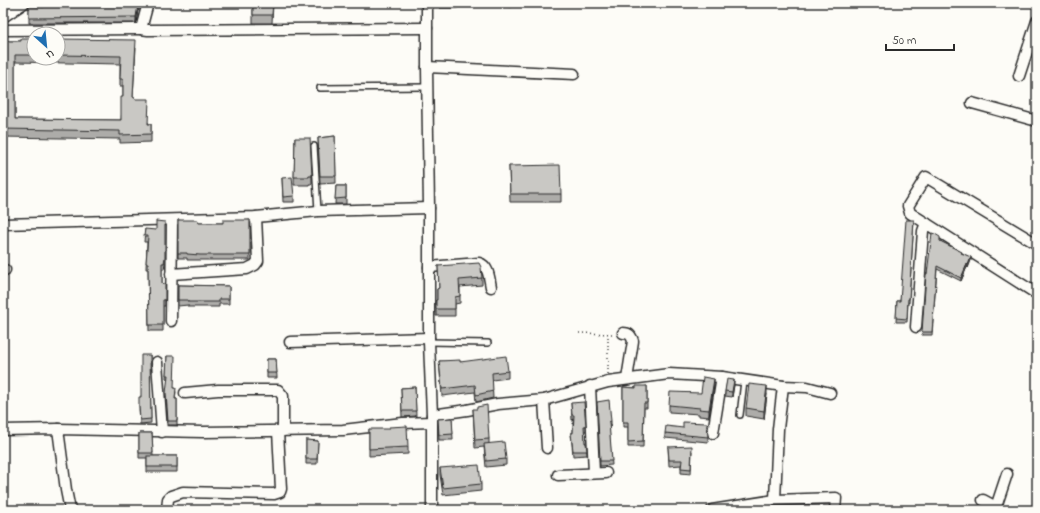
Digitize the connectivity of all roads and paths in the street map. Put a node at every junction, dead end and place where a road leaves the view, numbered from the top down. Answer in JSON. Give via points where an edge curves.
{"nodes":[{"id":1,"x":24,"y":3,"type":"edge"},
{"id":2,"x":148,"y":3,"type":"edge"},
{"id":3,"x":427,"y":3,"type":"edge"},
{"id":4,"x":3,"y":17,"type":"edge"},
{"id":5,"x":1037,"y":21,"type":"edge"},
{"id":6,"x":426,"y":28,"type":"junction"},
{"id":7,"x":141,"y":29,"type":"junction"},
{"id":8,"x":3,"y":30,"type":"edge"},
{"id":9,"x":427,"y":67,"type":"junction"},
{"id":10,"x":574,"y":74,"type":"dead end"},
{"id":11,"x":1019,"y":76,"type":"dead end"},
{"id":12,"x":427,"y":87,"type":"junction"},
{"id":13,"x":320,"y":88,"type":"dead end"},
{"id":14,"x":972,"y":103,"type":"dead end"},
{"id":15,"x":1037,"y":121,"type":"edge"},
{"id":16,"x":314,"y":146,"type":"dead end"},
{"id":17,"x":429,"y":208,"type":"junction"},
{"id":18,"x":318,"y":211,"type":"junction"},
{"id":19,"x":256,"y":217,"type":"junction"},
{"id":20,"x":172,"y":220,"type":"junction"},
{"id":21,"x":926,"y":223,"type":"junction"},
{"id":22,"x":3,"y":224,"type":"edge"},
{"id":23,"x":1037,"y":244,"type":"edge"},
{"id":24,"x":429,"y":267,"type":"junction"},
{"id":25,"x":171,"y":274,"type":"junction"},
{"id":26,"x":491,"y":287,"type":"dead end"},
{"id":27,"x":1037,"y":294,"type":"edge"},
{"id":28,"x":170,"y":321,"type":"dead end"},
{"id":29,"x":916,"y":328,"type":"dead end"},
{"id":30,"x":579,"y":333,"type":"dead end"},
{"id":31,"x":623,"y":333,"type":"joint"},
{"id":32,"x":608,"y":334,"type":"junction"},
{"id":33,"x":429,"y":340,"type":"junction"},
{"id":34,"x":290,"y":342,"type":"dead end"},
{"id":35,"x":488,"y":343,"type":"dead end"},
{"id":36,"x":157,"y":362,"type":"dead end"},
{"id":37,"x":722,"y":377,"type":"junction"},
{"id":38,"x":627,"y":379,"type":"junction"},
{"id":39,"x":744,"y":381,"type":"junction"},
{"id":40,"x":608,"y":382,"type":"junction"},
{"id":41,"x":590,"y":386,"type":"junction"},
{"id":42,"x":783,"y":386,"type":"junction"},
{"id":43,"x":185,"y":393,"type":"dead end"},
{"id":44,"x":830,"y":393,"type":"dead end"},
{"id":45,"x":544,"y":400,"type":"junction"},
{"id":46,"x":740,"y":415,"type":"dead end"},
{"id":47,"x":432,"y":418,"type":"junction"},
{"id":48,"x":58,"y":429,"type":"junction"},
{"id":49,"x":3,"y":430,"type":"edge"},
{"id":50,"x":280,"y":431,"type":"junction"},
{"id":51,"x":162,"y":432,"type":"junction"},
{"id":52,"x":713,"y":433,"type":"dead end"},
{"id":53,"x":547,"y":448,"type":"dead end"},
{"id":54,"x":594,"y":473,"type":"junction"},
{"id":55,"x":606,"y":473,"type":"dead end"},
{"id":56,"x":1007,"y":474,"type":"dead end"},
{"id":57,"x":558,"y":475,"type":"dead end"},
{"id":58,"x":774,"y":500,"type":"junction"},
{"id":59,"x":983,"y":500,"type":"dead end"},
{"id":60,"x":995,"y":508,"type":"edge"},
{"id":61,"x":70,"y":510,"type":"edge"},
{"id":62,"x":167,"y":510,"type":"edge"},
{"id":63,"x":432,"y":510,"type":"edge"},
{"id":64,"x":712,"y":510,"type":"edge"},
{"id":65,"x":836,"y":510,"type":"edge"}],
"edges":[{"from":1,"to":4,"type":"street"},
{"from":2,"to":7,"type":"street"},
{"from":3,"to":6,"type":"street"},
{"from":5,"to":11,"type":"street"},
{"from":6,"to":7,"type":"street"},
{"from":6,"to":9,"type":"street"},
{"from":7,"to":8,"type":"street"},
{"from":9,"to":10,"type":"street"},
{"from":9,"to":12,"type":"street"},
{"from":12,"to":13,"type":"lane"},
{"from":12,"to":17,"type":"street"},
{"from":14,"to":15,"type":"street"},
{"from":16,"to":18,"type":"lane"},
{"from":17,"to":18,"type":"street"},
{"from":17,"to":24,"type":"street"},
{"from":18,"to":19,"type":"street"},
{"from":19,"to":20,"type":"street"},
{"from":19,"to":25,"type":"street","via":[[258,261],[255,265],[247,269]]},
{"from":20,"to":22,"type":"street"},
{"from":20,"to":25,"type":"street"},
{"from":21,"to":23,"type":"street","via":[[910,212],[908,206],[926,177]]},
{"from":21,"to":27,"type":"street"},
{"from":21,"to":29,"type":"street","via":[[923,231]]},
{"from":24,"to":26,"type":"street","via":[[479,263],[485,266]]},
{"from":24,"to":33,"type":"street"},
{"from":25,"to":28,"type":"street"},
{"from":30,"to":32,"type":"path"},
{"from":31,"to":32,"type":"path"},
{"from":31,"to":38,"type":"street","via":[[628,333],[633,341]]},
{"from":32,"to":40,"type":"path"},
{"from":33,"to":34,"type":"street"},
{"from":33,"to":35,"type":"lane"},
{"from":33,"to":47,"type":"street"},
{"from":36,"to":51,"type":"street"},
{"from":37,"to":38,"type":"street","via":[[669,374]]},
{"from":37,"to":39,"type":"street"},
{"from":37,"to":52,"type":"street"},
{"from":38,"to":40,"type":"street"},
{"from":39,"to":42,"type":"street"},
{"from":39,"to":46,"type":"lane"},
{"from":40,"to":41,"type":"street"},
{"from":41,"to":45,"type":"street"},
{"from":41,"to":54,"type":"street"},
{"from":42,"to":44,"type":"street","via":[[807,387]]},
{"from":42,"to":58,"type":"street"},
{"from":43,"to":50,"type":"street","via":[[278,390],[283,396]]},
{"from":45,"to":47,"type":"street","via":[[498,404]]},
{"from":45,"to":53,"type":"street"},
{"from":47,"to":50,"type":"street","via":[[343,430]]},
{"from":47,"to":63,"type":"street"},
{"from":48,"to":49,"type":"street"},
{"from":48,"to":51,"type":"street"},
{"from":48,"to":61,"type":"street"},
{"from":50,"to":51,"type":"street"},
{"from":50,"to":62,"type":"street","via":[[280,492],[183,492],[171,496]]},
{"from":54,"to":55,"type":"street"},
{"from":54,"to":57,"type":"street"},
{"from":56,"to":60,"type":"street","via":[[998,487]]},
{"from":58,"to":64,"type":"street"},
{"from":58,"to":65,"type":"street","via":[[836,498]]},
{"from":59,"to":60,"type":"street"}]}
